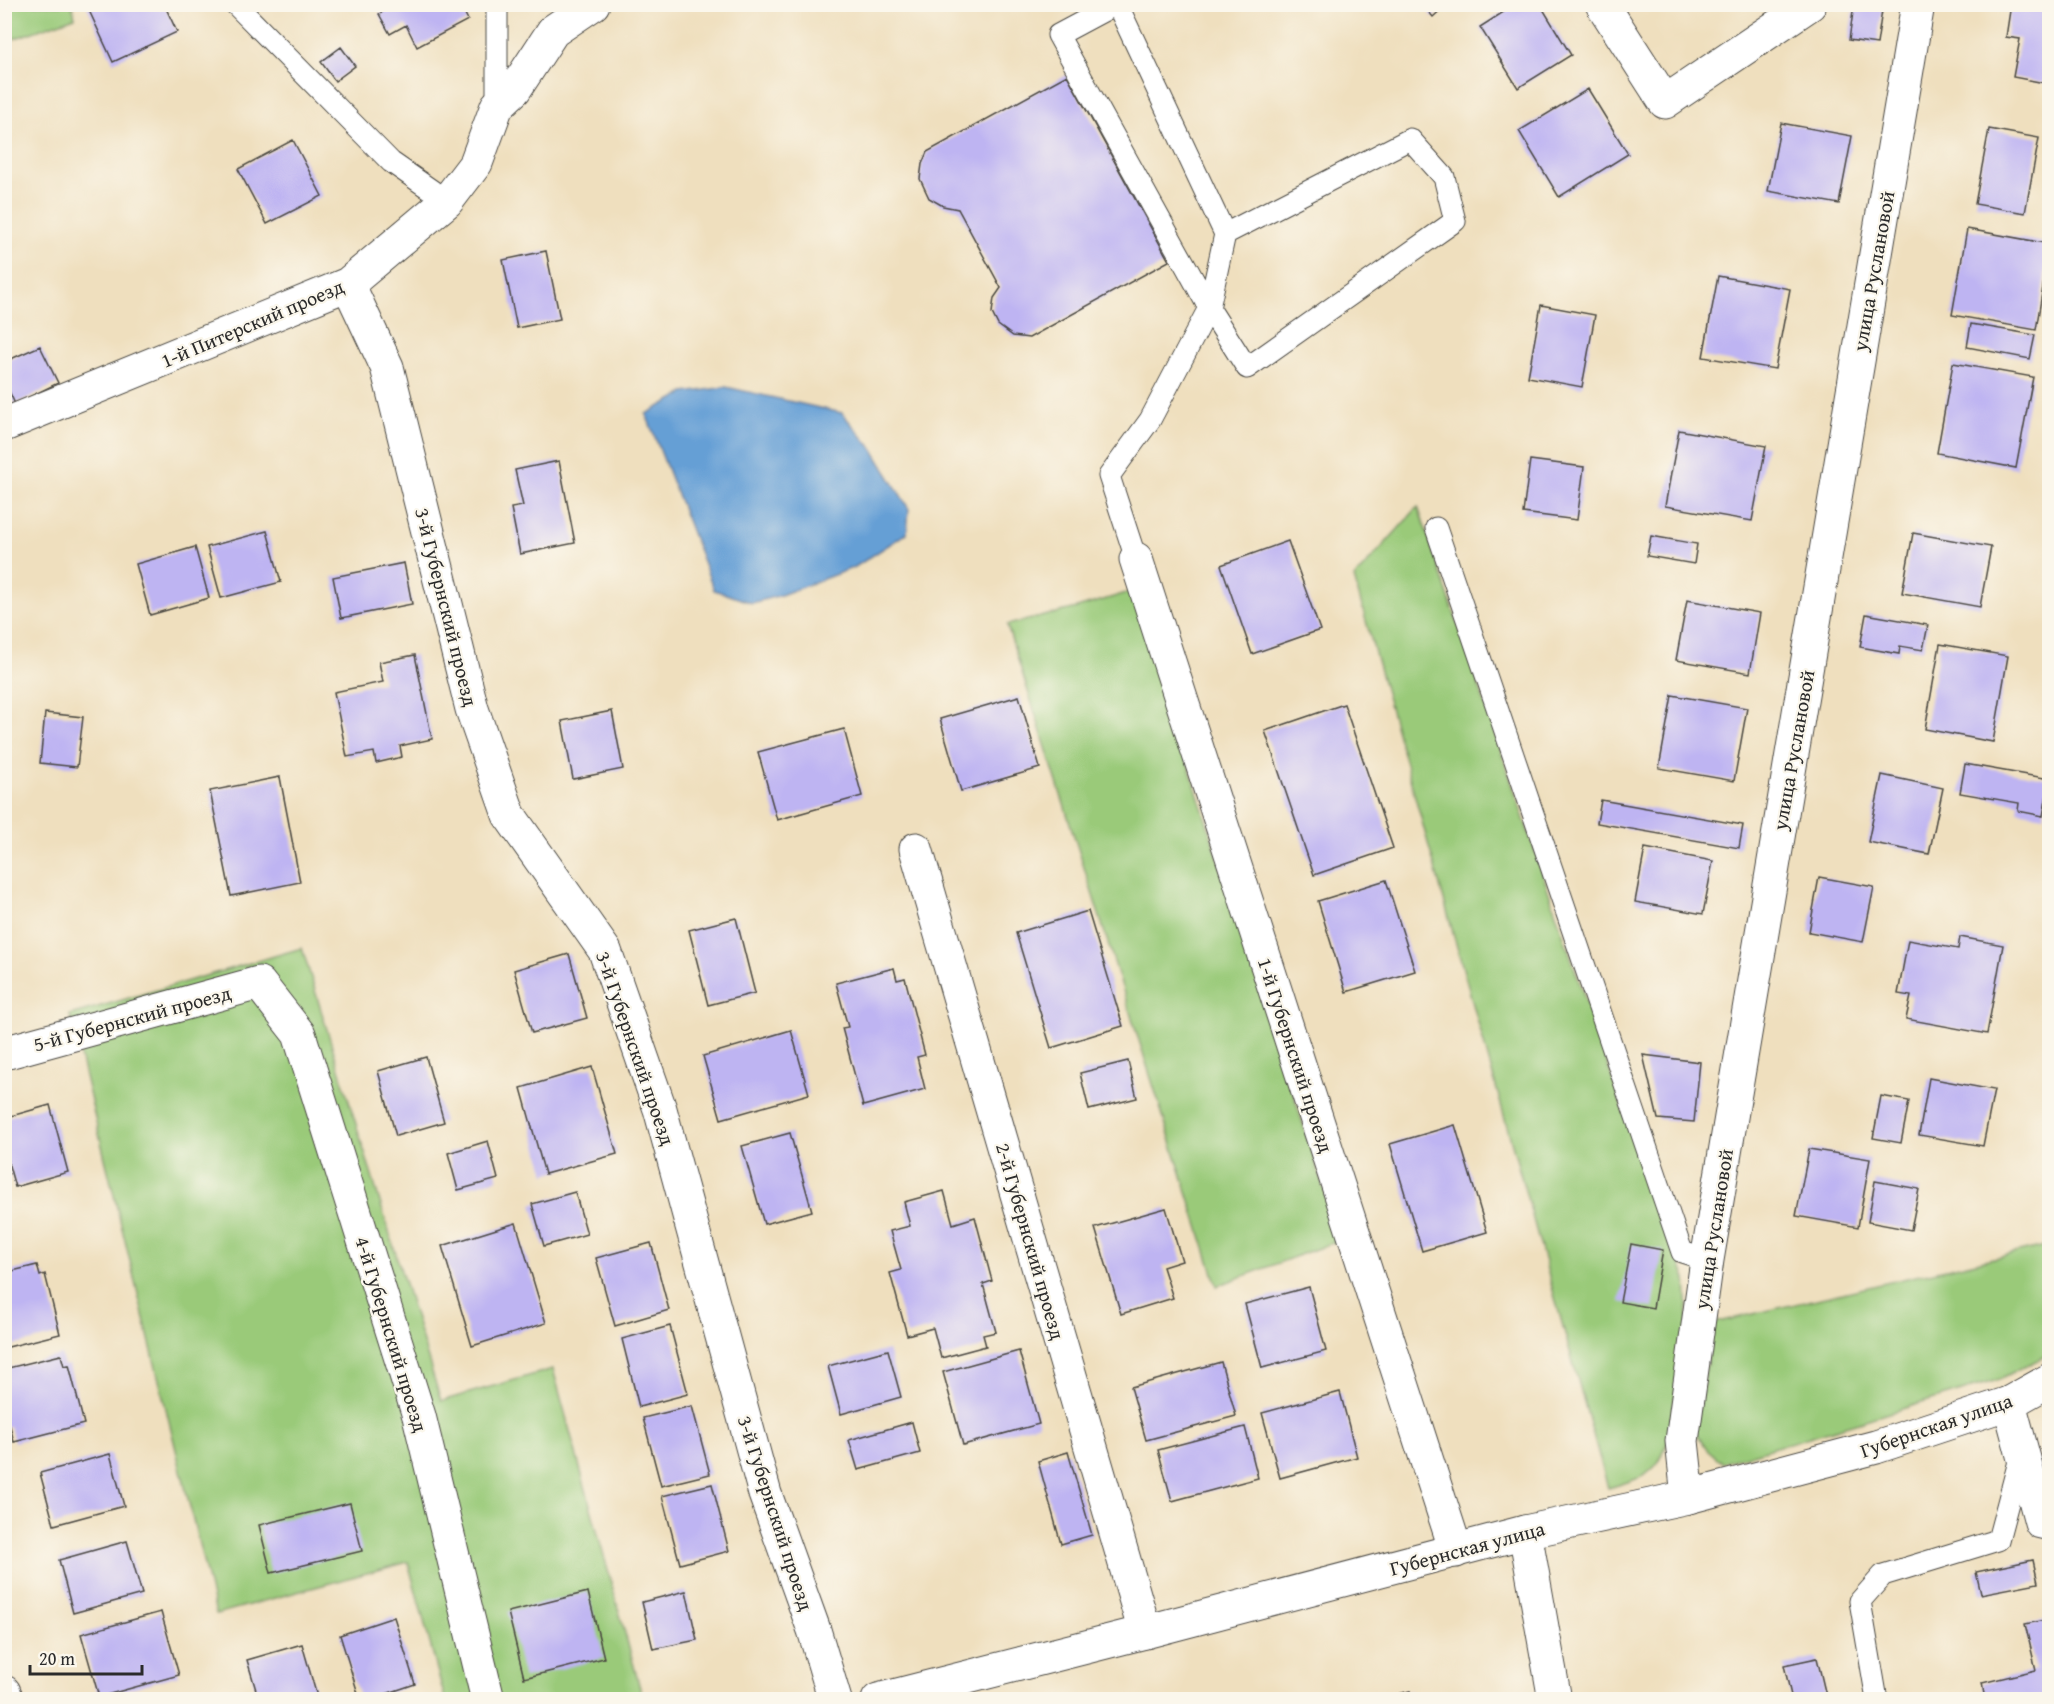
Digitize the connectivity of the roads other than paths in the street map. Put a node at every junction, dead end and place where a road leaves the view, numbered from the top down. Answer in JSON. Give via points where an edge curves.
{"nodes":[{"id":1,"x":235,"y":4,"type":"edge"},
{"id":2,"x":497,"y":4,"type":"edge"},
{"id":3,"x":593,"y":4,"type":"edge"},
{"id":4,"x":1116,"y":4,"type":"edge"},
{"id":5,"x":1602,"y":4,"type":"edge"},
{"id":6,"x":1810,"y":4,"type":"edge"},
{"id":7,"x":1918,"y":4,"type":"edge"},
{"id":8,"x":497,"y":106,"type":"junction"},
{"id":9,"x":447,"y":201,"type":"junction"},
{"id":10,"x":1225,"y":234,"type":"junction"},
{"id":11,"x":348,"y":284,"type":"junction"},
{"id":12,"x":1209,"y":308,"type":"junction"},
{"id":13,"x":4,"y":425,"type":"edge"},
{"id":14,"x":1436,"y":528,"type":"dead end"},
{"id":15,"x":1137,"y":559,"type":"joint"},
{"id":16,"x":916,"y":849,"type":"dead end"},
{"id":17,"x":259,"y":983,"type":"joint"},
{"id":18,"x":4,"y":1053,"type":"edge"},
{"id":19,"x":1707,"y":1260,"type":"junction"},
{"id":20,"x":2049,"y":1380,"type":"edge"},
{"id":21,"x":2009,"y":1403,"type":"junction"},
{"id":22,"x":2022,"y":1451,"type":"junction"},
{"id":23,"x":1688,"y":1497,"type":"junction"},
{"id":24,"x":2049,"y":1524,"type":"edge"},
{"id":25,"x":1525,"y":1532,"type":"junction"},
{"id":26,"x":1456,"y":1551,"type":"junction"},
{"id":27,"x":1145,"y":1632,"type":"junction"},
{"id":28,"x":4,"y":1692,"type":"edge"},
{"id":29,"x":7,"y":1700,"type":"edge"},
{"id":30,"x":488,"y":1700,"type":"edge"},
{"id":31,"x":835,"y":1700,"type":"edge"},
{"id":32,"x":878,"y":1700,"type":"edge"},
{"id":33,"x":1555,"y":1700,"type":"edge"},
{"id":34,"x":1877,"y":1700,"type":"edge"}],
"edges":[{"from":1,"to":9,"type":"lane","via":[[391,162]]},
{"from":2,"to":8,"type":"lane"},
{"from":3,"to":8,"type":"street","name":"1-й Питерский проезд","via":[[553,31],[515,89]]},
{"from":4,"to":10,"type":"lane"},
{"from":4,"to":12,"type":"lane","via":[[1058,35]]},
{"from":5,"to":6,"type":"street","via":[[1665,102]]},
{"from":7,"to":19,"type":"street","name":"улица Руслановой"},
{"from":8,"to":9,"type":"street","name":"1-й Питерский проезд","via":[[476,163]]},
{"from":9,"to":11,"type":"street","name":"1-й Питерский проезд"},
{"from":10,"to":12,"type":"lane"},
{"from":10,"to":12,"type":"lane","via":[[1410,140],[1444,177],[1455,221],[1247,368]]},
{"from":11,"to":13,"type":"street","name":"1-й Питерский проезд"},
{"from":11,"to":31,"type":"street","name":"3-й Губернский проезд","via":[[387,367],[472,709],[509,815],[605,951],[660,1109],[765,1494]]},
{"from":12,"to":15,"type":"lane","via":[[1150,420],[1109,476]]},
{"from":14,"to":19,"type":"lane","via":[[1682,1252]]},
{"from":15,"to":26,"type":"street","name":"1-й Губернский проезд"},
{"from":16,"to":27,"type":"street","name":"2-й Губернский проезд"},
{"from":17,"to":18,"type":"street","name":"5-й Губернский проезд"},
{"from":17,"to":30,"type":"street","name":"4-й Губернский проезд","via":[[298,1034],[302,1046],[419,1416]]},
{"from":19,"to":23,"type":"street","name":"улица Руслановой","via":[[1682,1441]]},
{"from":20,"to":21,"type":"street","name":"Губернская улица"},
{"from":21,"to":22,"type":"street"},
{"from":21,"to":23,"type":"street","name":"Губернская улица","via":[[1876,1447]]},
{"from":22,"to":24,"type":"street","via":[[2041,1522]]},
{"from":22,"to":34,"type":"lane","via":[[1998,1540],[1883,1575],[1860,1601]]},
{"from":23,"to":25,"type":"street","name":"Губернская улица"},
{"from":25,"to":26,"type":"street","name":"Губернская улица"},
{"from":25,"to":33,"type":"street"},
{"from":26,"to":27,"type":"street","name":"Губернская улица"},
{"from":27,"to":32,"type":"street","name":"Губернская улица"},
{"from":28,"to":29,"type":"street"}]}
